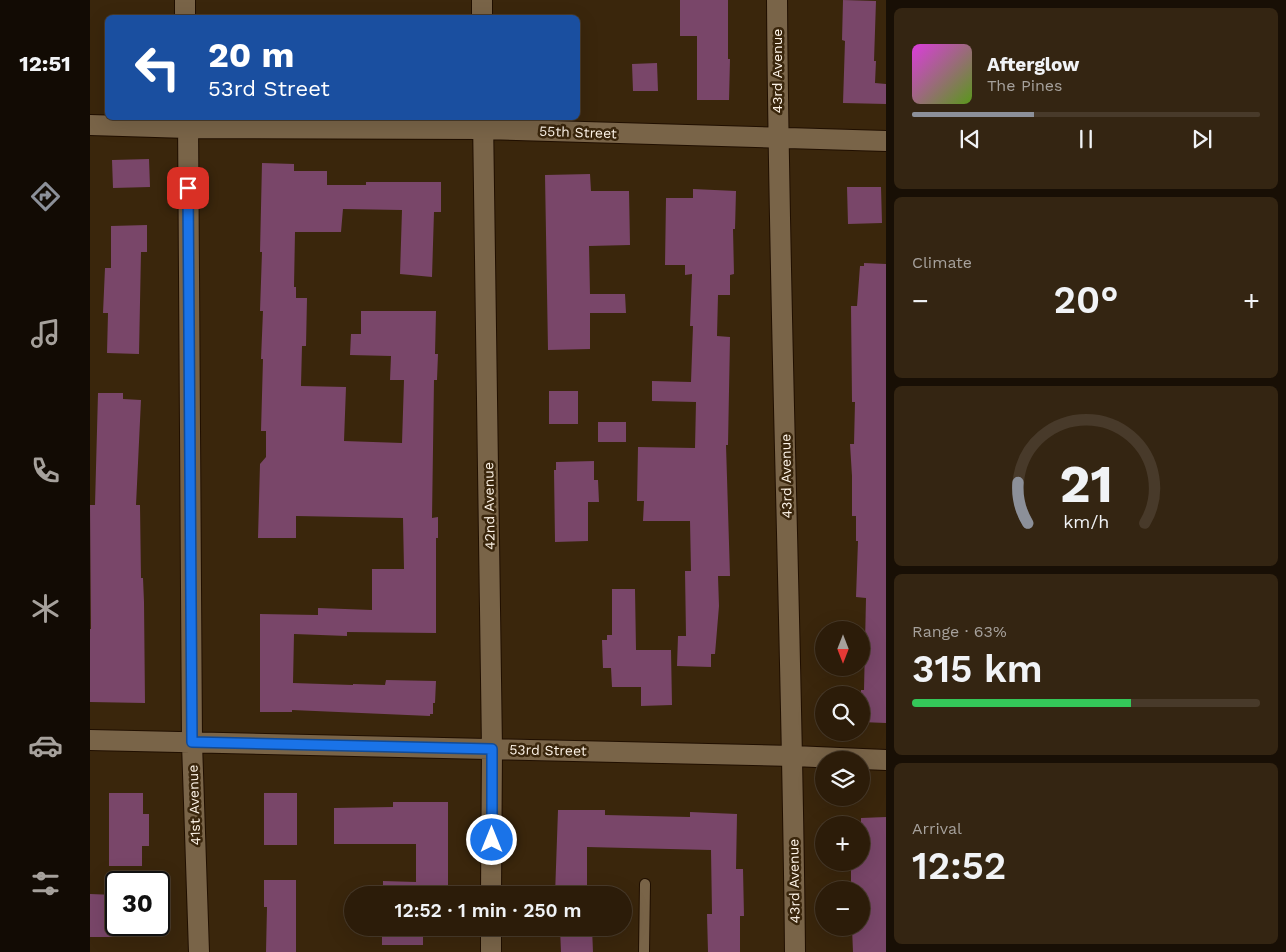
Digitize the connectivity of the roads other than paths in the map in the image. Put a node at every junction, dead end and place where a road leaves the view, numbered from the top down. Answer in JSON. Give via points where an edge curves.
{"nodes":[{"id":1,"x":185,"y":0,"type":"edge"},
{"id":2,"x":482,"y":0,"type":"edge"},
{"id":3,"x":777,"y":0,"type":"edge"},
{"id":4,"x":185,"y":15,"type":"edge"},
{"id":5,"x":482,"y":15,"type":"edge"},
{"id":6,"x":188,"y":123,"type":"edge"},
{"id":7,"x":483,"y":123,"type":"edge"},
{"id":8,"x":90,"y":125,"type":"edge"},
{"id":9,"x":778,"y":138,"type":"junction"},
{"id":10,"x":886,"y":141,"type":"edge"},
{"id":11,"x":90,"y":740,"type":"edge"},
{"id":12,"x":192,"y":742,"type":"junction"},
{"id":13,"x":492,"y":749,"type":"junction"},
{"id":14,"x":793,"y":756,"type":"junction"},
{"id":15,"x":886,"y":760,"type":"edge"},
{"id":16,"x":645,"y":884,"type":"dead end"},
{"id":17,"x":491,"y":886,"type":"edge"},
{"id":18,"x":491,"y":936,"type":"edge"},
{"id":19,"x":199,"y":952,"type":"edge"},
{"id":20,"x":491,"y":952,"type":"edge"},
{"id":21,"x":644,"y":952,"type":"edge"},
{"id":22,"x":795,"y":952,"type":"edge"}],
"edges":[{"from":1,"to":4,"type":"street"},
{"from":2,"to":5,"type":"street"},
{"from":3,"to":9,"type":"street","name":"43rd Avenue"},
{"from":6,"to":7,"type":"street","name":"55th Street"},
{"from":6,"to":8,"type":"street","name":"55th Street"},
{"from":6,"to":12,"type":"street","name":"41st Avenue"},
{"from":7,"to":9,"type":"street","name":"55th Street"},
{"from":7,"to":13,"type":"street","name":"42nd Avenue"},
{"from":9,"to":10,"type":"street","name":"55th Street"},
{"from":9,"to":14,"type":"street","name":"43rd Avenue"},
{"from":11,"to":12,"type":"street","name":"53rd Street"},
{"from":12,"to":13,"type":"street","name":"53rd Street"},
{"from":12,"to":19,"type":"street","name":"41st Avenue"},
{"from":13,"to":14,"type":"street","name":"53rd Street"},
{"from":13,"to":17,"type":"street","name":"42nd Avenue"},
{"from":14,"to":15,"type":"street","name":"53rd Street"},
{"from":14,"to":22,"type":"street","name":"43rd Avenue"},
{"from":16,"to":21,"type":"lane"},
{"from":18,"to":20,"type":"street"}]}
